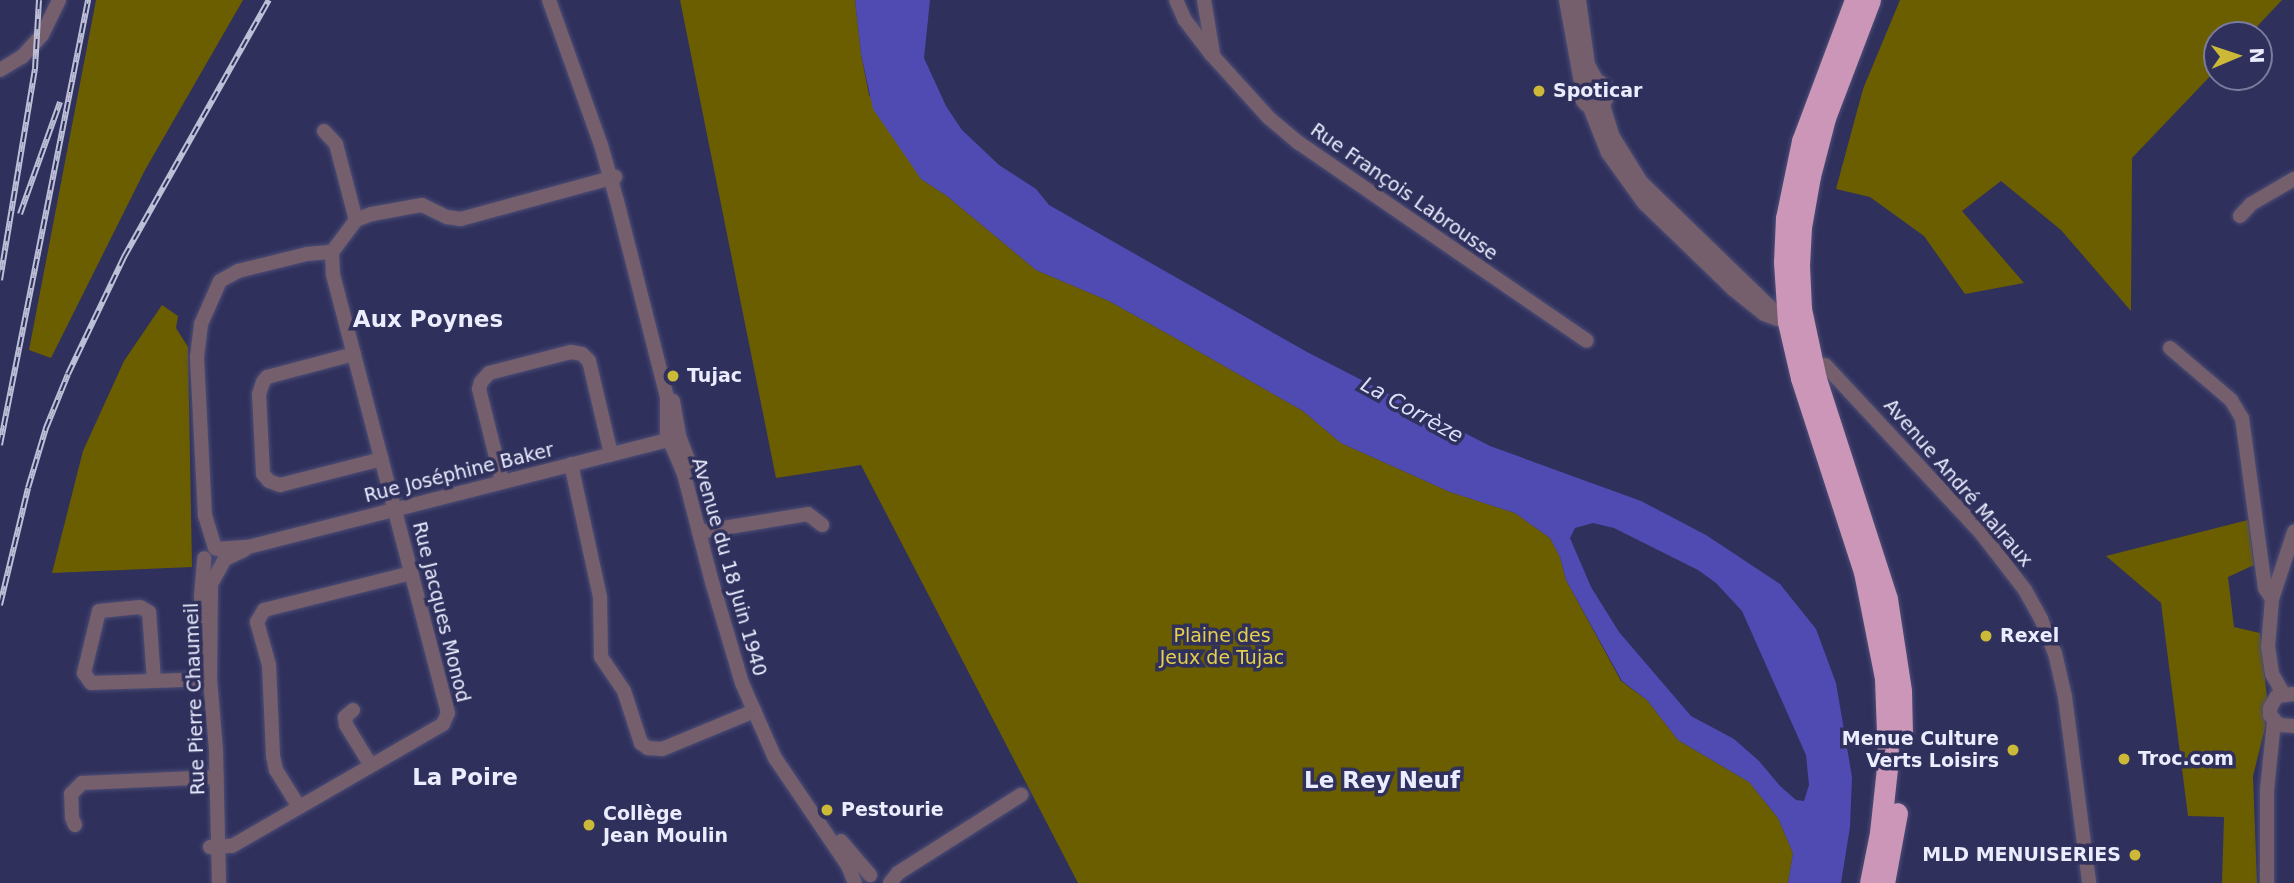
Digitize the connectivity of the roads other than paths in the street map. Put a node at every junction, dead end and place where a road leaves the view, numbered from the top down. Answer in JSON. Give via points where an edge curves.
{"nodes":[{"id":1,"x":59,"y":0,"type":"edge"},
{"id":2,"x":549,"y":0,"type":"edge"},
{"id":3,"x":557,"y":0,"type":"edge"},
{"id":4,"x":1176,"y":0,"type":"edge"},
{"id":5,"x":1566,"y":0,"type":"edge"},
{"id":6,"x":1579,"y":0,"type":"edge"},
{"id":7,"x":1854,"y":0,"type":"edge"},
{"id":8,"x":1870,"y":0,"type":"edge"},
{"id":9,"x":1204,"y":3,"type":"edge"},
{"id":10,"x":1189,"y":25,"type":"junction"},
{"id":11,"x":1214,"y":58,"type":"junction"},
{"id":12,"x":0,"y":70,"type":"edge"},
{"id":13,"x":1597,"y":81,"type":"junction"},
{"id":14,"x":1582,"y":88,"type":"junction"},
{"id":15,"x":1597,"y":106,"type":"junction"},
{"id":16,"x":324,"y":131,"type":"dead end"},
{"id":17,"x":612,"y":178,"type":"junction"},
{"id":18,"x":2294,"y":179,"type":"edge"},
{"id":19,"x":2240,"y":216,"type":"dead end"},
{"id":20,"x":356,"y":220,"type":"junction"},
{"id":21,"x":332,"y":252,"type":"junction"},
{"id":22,"x":1587,"y":341,"type":"dead end"},
{"id":23,"x":2170,"y":348,"type":"dead end"},
{"id":24,"x":354,"y":354,"type":"junction"},
{"id":25,"x":1825,"y":365,"type":"dead end"},
{"id":26,"x":674,"y":438,"type":"junction"},
{"id":27,"x":611,"y":454,"type":"junction"},
{"id":28,"x":382,"y":459,"type":"junction"},
{"id":29,"x":571,"y":464,"type":"junction"},
{"id":30,"x":502,"y":481,"type":"junction"},
{"id":31,"x":396,"y":509,"type":"junction"},
{"id":32,"x":822,"y":526,"type":"dead end"},
{"id":33,"x":703,"y":531,"type":"junction"},
{"id":34,"x":2294,"y":532,"type":"edge"},
{"id":35,"x":215,"y":556,"type":"junction"},
{"id":36,"x":411,"y":573,"type":"junction"},
{"id":37,"x":2272,"y":599,"type":"junction"},
{"id":38,"x":207,"y":679,"type":"junction"},
{"id":39,"x":154,"y":681,"type":"junction"},
{"id":40,"x":2289,"y":693,"type":"edge"},
{"id":41,"x":353,"y":710,"type":"dead end"},
{"id":42,"x":754,"y":711,"type":"junction"},
{"id":43,"x":2274,"y":721,"type":"junction"},
{"id":44,"x":2294,"y":726,"type":"edge"},
{"id":45,"x":370,"y":764,"type":"junction"},
{"id":46,"x":212,"y":777,"type":"junction"},
{"id":47,"x":1021,"y":795,"type":"dead end"},
{"id":48,"x":299,"y":807,"type":"junction"},
{"id":49,"x":75,"y":825,"type":"dead end"},
{"id":50,"x":214,"y":847,"type":"junction"},
{"id":51,"x":877,"y":880,"type":"edge"},
{"id":52,"x":212,"y":883,"type":"edge"},
{"id":53,"x":219,"y":883,"type":"edge"},
{"id":54,"x":1870,"y":883,"type":"edge"},
{"id":55,"x":1884,"y":883,"type":"edge"},
{"id":56,"x":2089,"y":883,"type":"edge"},
{"id":57,"x":2267,"y":883,"type":"edge"}],
"edges":[{"from":1,"to":12,"type":"street","via":[[43,35],[22,57]]},
{"from":2,"to":17,"type":"street","name":"Avenue du 18 Juin 1940"},
{"from":3,"to":17,"type":"street","name":"Avenue du 18 Juin 1940"},
{"from":4,"to":10,"type":"street","name":"Rue François Labrousse"},
{"from":5,"to":14,"type":"street"},
{"from":6,"to":13,"type":"street","via":[[1588,65]]},
{"from":7,"to":54,"type":"highway","via":[[1802,141],[1786,218],[1784,261],[1788,322],[1801,378],[1864,572],[1881,651],[1888,759]]},
{"from":8,"to":55,"type":"highway","via":[[1825,118],[1807,189],[1799,266],[1801,309],[1816,379],[1876,561],[1895,641],[1903,741],[1900,794]]},
{"from":9,"to":10,"type":"street"},
{"from":9,"to":11,"type":"street"},
{"from":10,"to":11,"type":"street","name":"Rue François Labrousse"},
{"from":11,"to":22,"type":"street","name":"Rue François Labrousse","via":[[1269,118],[1299,142]]},
{"from":13,"to":14,"type":"street"},
{"from":13,"to":15,"type":"street","via":[[1607,95]]},
{"from":14,"to":15,"type":"street","via":[[1586,103]]},
{"from":15,"to":15,"type":"street","via":[[1608,153],[1644,203],[1733,289],[1763,314],[1777,319],[1641,182]]},
{"from":16,"to":20,"type":"street","via":[[336,144]]},
{"from":17,"to":20,"type":"street","via":[[461,219],[414,204]]},
{"from":17,"to":26,"type":"street","name":"Avenue du 18 Juin 1940"},
{"from":17,"to":26,"type":"street","name":"Avenue du 18 Juin 1940","via":[[662,346]]},
{"from":18,"to":19,"type":"street","via":[[2250,204]]},
{"from":20,"to":21,"type":"street"},
{"from":21,"to":24,"type":"street","name":"Rue Jacques Monod","via":[[333,274]]},
{"from":21,"to":35,"type":"street","via":[[238,271],[214,289],[201,324],[197,357],[205,516]]},
{"from":23,"to":37,"type":"street","via":[[2231,400],[2242,418],[2265,588]]},
{"from":24,"to":28,"type":"street","name":"Rue Jacques Monod"},
{"from":24,"to":28,"type":"street","via":[[262,382],[263,474],[280,485]]},
{"from":25,"to":56,"type":"street","name":"Avenue André Malraux","via":[[1981,533],[2041,619],[2065,696]]},
{"from":26,"to":27,"type":"street","name":"Rue Joséphine Baker"},
{"from":26,"to":33,"type":"street","name":"Avenue du 18 Juin 1940"},
{"from":27,"to":29,"type":"street","name":"Rue Joséphine Baker"},
{"from":27,"to":30,"type":"street","via":[[589,361],[571,352],[489,373],[481,382]]},
{"from":28,"to":31,"type":"street","name":"Rue Jacques Monod"},
{"from":29,"to":30,"type":"street","name":"Rue Joséphine Baker"},
{"from":29,"to":42,"type":"street","via":[[600,597],[601,657],[631,706],[641,743],[662,749]]},
{"from":30,"to":31,"type":"street","name":"Rue Joséphine Baker"},
{"from":31,"to":35,"type":"street","name":"Rue Joséphine Baker"},
{"from":31,"to":36,"type":"street","name":"Rue Jacques Monod"},
{"from":32,"to":33,"type":"street","via":[[808,514]]},
{"from":33,"to":42,"type":"street","name":"Avenue du 18 Juin 1940","via":[[742,683]]},
{"from":33,"to":51,"type":"street","name":"Avenue du 18 Juin 1940","via":[[748,684],[802,783],[837,836]]},
{"from":34,"to":37,"type":"street"},
{"from":35,"to":38,"type":"street","name":"Rue Pierre Chaumeil"},
{"from":36,"to":45,"type":"street","name":"Rue Jacques Monod","via":[[448,713],[443,724]]},
{"from":36,"to":48,"type":"street","via":[[264,610],[257,622],[269,665],[276,770]]},
{"from":37,"to":40,"type":"street","via":[[2268,646],[2272,674]]},
{"from":38,"to":39,"type":"street"},
{"from":38,"to":46,"type":"street","name":"Rue Pierre Chaumeil"},
{"from":39,"to":39,"type":"street","via":[[91,682],[86,678],[99,611],[140,607],[149,612]]},
{"from":40,"to":43,"type":"street","via":[[2272,701]]},
{"from":41,"to":45,"type":"street","via":[[345,717],[346,725]]},
{"from":42,"to":51,"type":"street","name":"Avenue du 18 Juin 1940","via":[[775,758],[848,866]]},
{"from":43,"to":44,"type":"street"},
{"from":43,"to":57,"type":"street","via":[[2267,789]]},
{"from":45,"to":48,"type":"street","name":"Rue Jacques Monod"},
{"from":46,"to":49,"type":"street","via":[[82,783],[71,794]]},
{"from":46,"to":50,"type":"street","name":"Rue Pierre Chaumeil"},
{"from":47,"to":51,"type":"street"},
{"from":48,"to":50,"type":"street","name":"Rue Jacques Monod","via":[[232,846]]},
{"from":50,"to":52,"type":"street","name":"Rue Pierre Chaumeil"},
{"from":50,"to":53,"type":"street","name":"Rue Pierre Chaumeil"}]}
